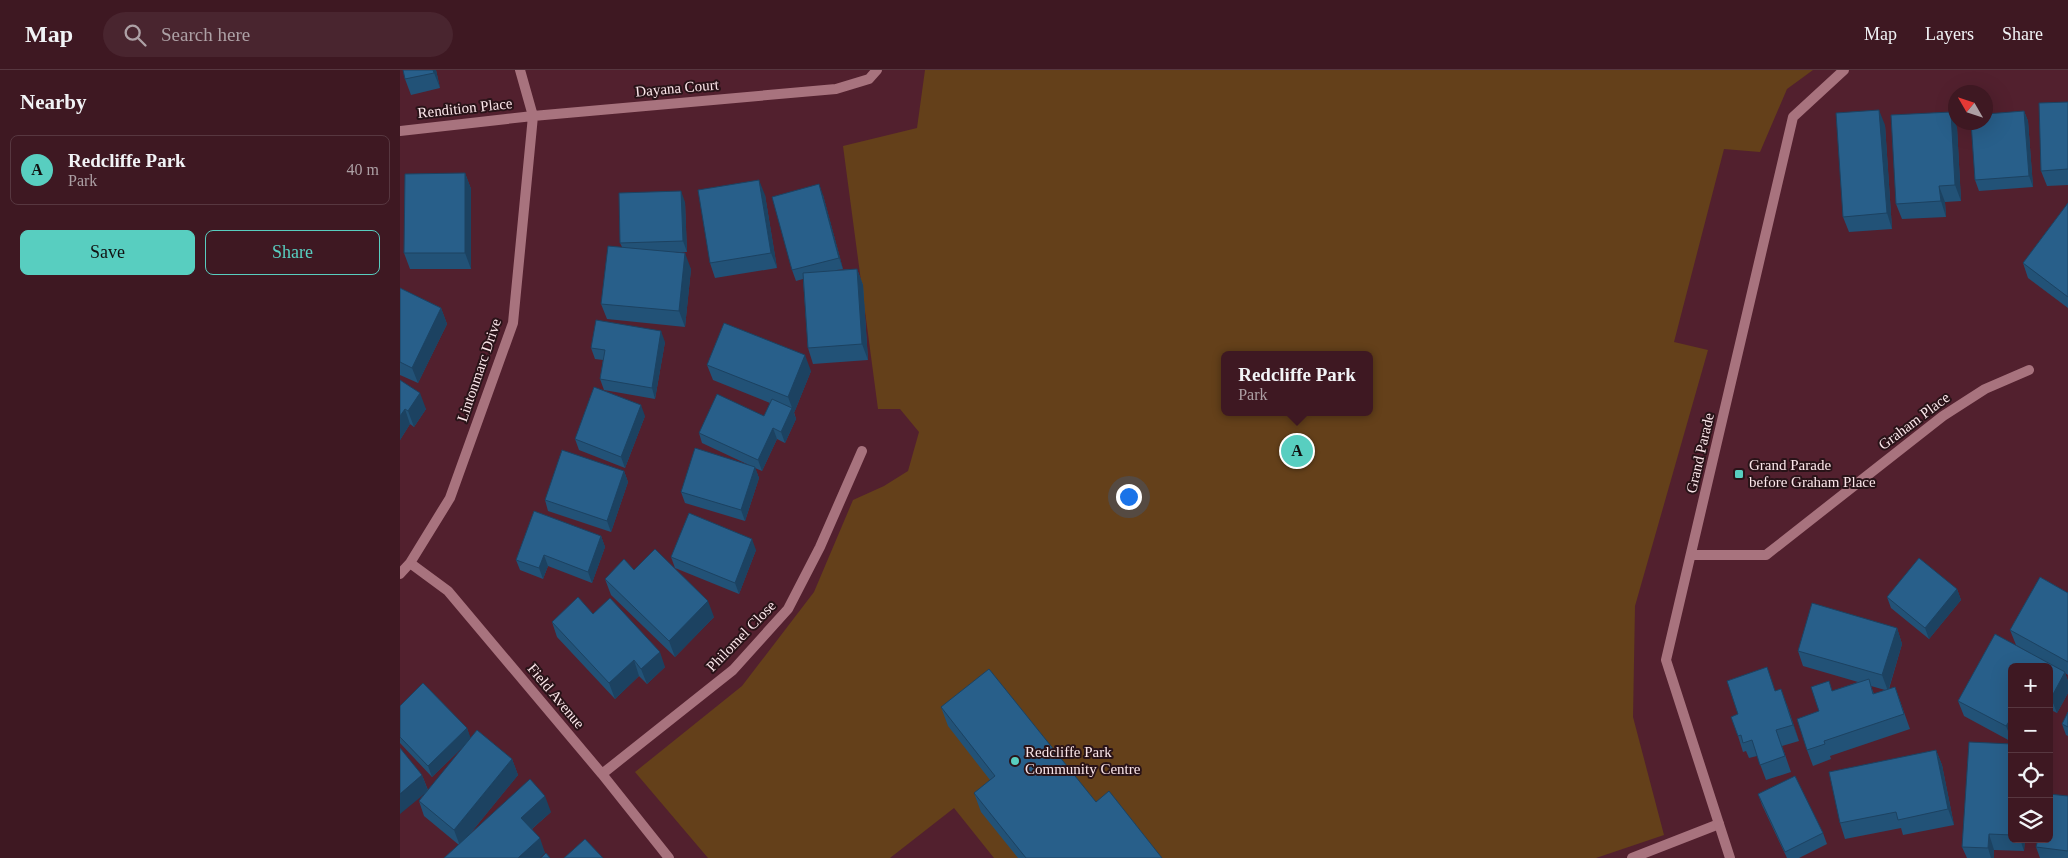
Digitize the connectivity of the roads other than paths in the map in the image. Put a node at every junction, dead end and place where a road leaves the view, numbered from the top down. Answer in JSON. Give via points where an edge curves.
{"nodes":[{"id":1,"x":520,"y":70,"type":"edge"},
{"id":2,"x":877,"y":70,"type":"edge"},
{"id":3,"x":1844,"y":70,"type":"edge"},
{"id":4,"x":533,"y":116,"type":"junction"},
{"id":5,"x":400,"y":131,"type":"edge"},
{"id":6,"x":2029,"y":370,"type":"dead end"},
{"id":7,"x":862,"y":450,"type":"dead end"},
{"id":8,"x":1692,"y":555,"type":"junction"},
{"id":9,"x":410,"y":563,"type":"junction"},
{"id":10,"x":400,"y":574,"type":"edge"},
{"id":11,"x":602,"y":774,"type":"junction"},
{"id":12,"x":1719,"y":824,"type":"junction"},
{"id":13,"x":669,"y":858,"type":"edge"},
{"id":14,"x":1632,"y":858,"type":"edge"},
{"id":15,"x":1730,"y":858,"type":"edge"}],
"edges":[{"from":1,"to":4,"type":"street","name":"Lintonmarc Drive"},
{"from":2,"to":4,"type":"street","name":"Dayana Court","via":[[869,78],[836,89]]},
{"from":3,"to":8,"type":"street","name":"Grand Parade","via":[[1793,117]]},
{"from":4,"to":5,"type":"street","name":"Rendition Place"},
{"from":4,"to":9,"type":"street","name":"Lintonmarc Drive","via":[[513,323],[450,498]]},
{"from":6,"to":8,"type":"street","name":"Graham Place","via":[[1985,389],[1943,416],[1766,555]]},
{"from":7,"to":11,"type":"street","name":"Philomel Close","via":[[820,547],[788,609],[733,670]]},
{"from":8,"to":12,"type":"street","name":"Grand Parade","via":[[1666,660]]},
{"from":9,"to":10,"type":"street","name":"Lintonmarc Drive"},
{"from":9,"to":11,"type":"street","name":"Field Avenue","via":[[448,592]]},
{"from":11,"to":13,"type":"street","name":"Field Avenue"},
{"from":12,"to":14,"type":"street"},
{"from":12,"to":15,"type":"street","name":"Grand Parade"}]}
